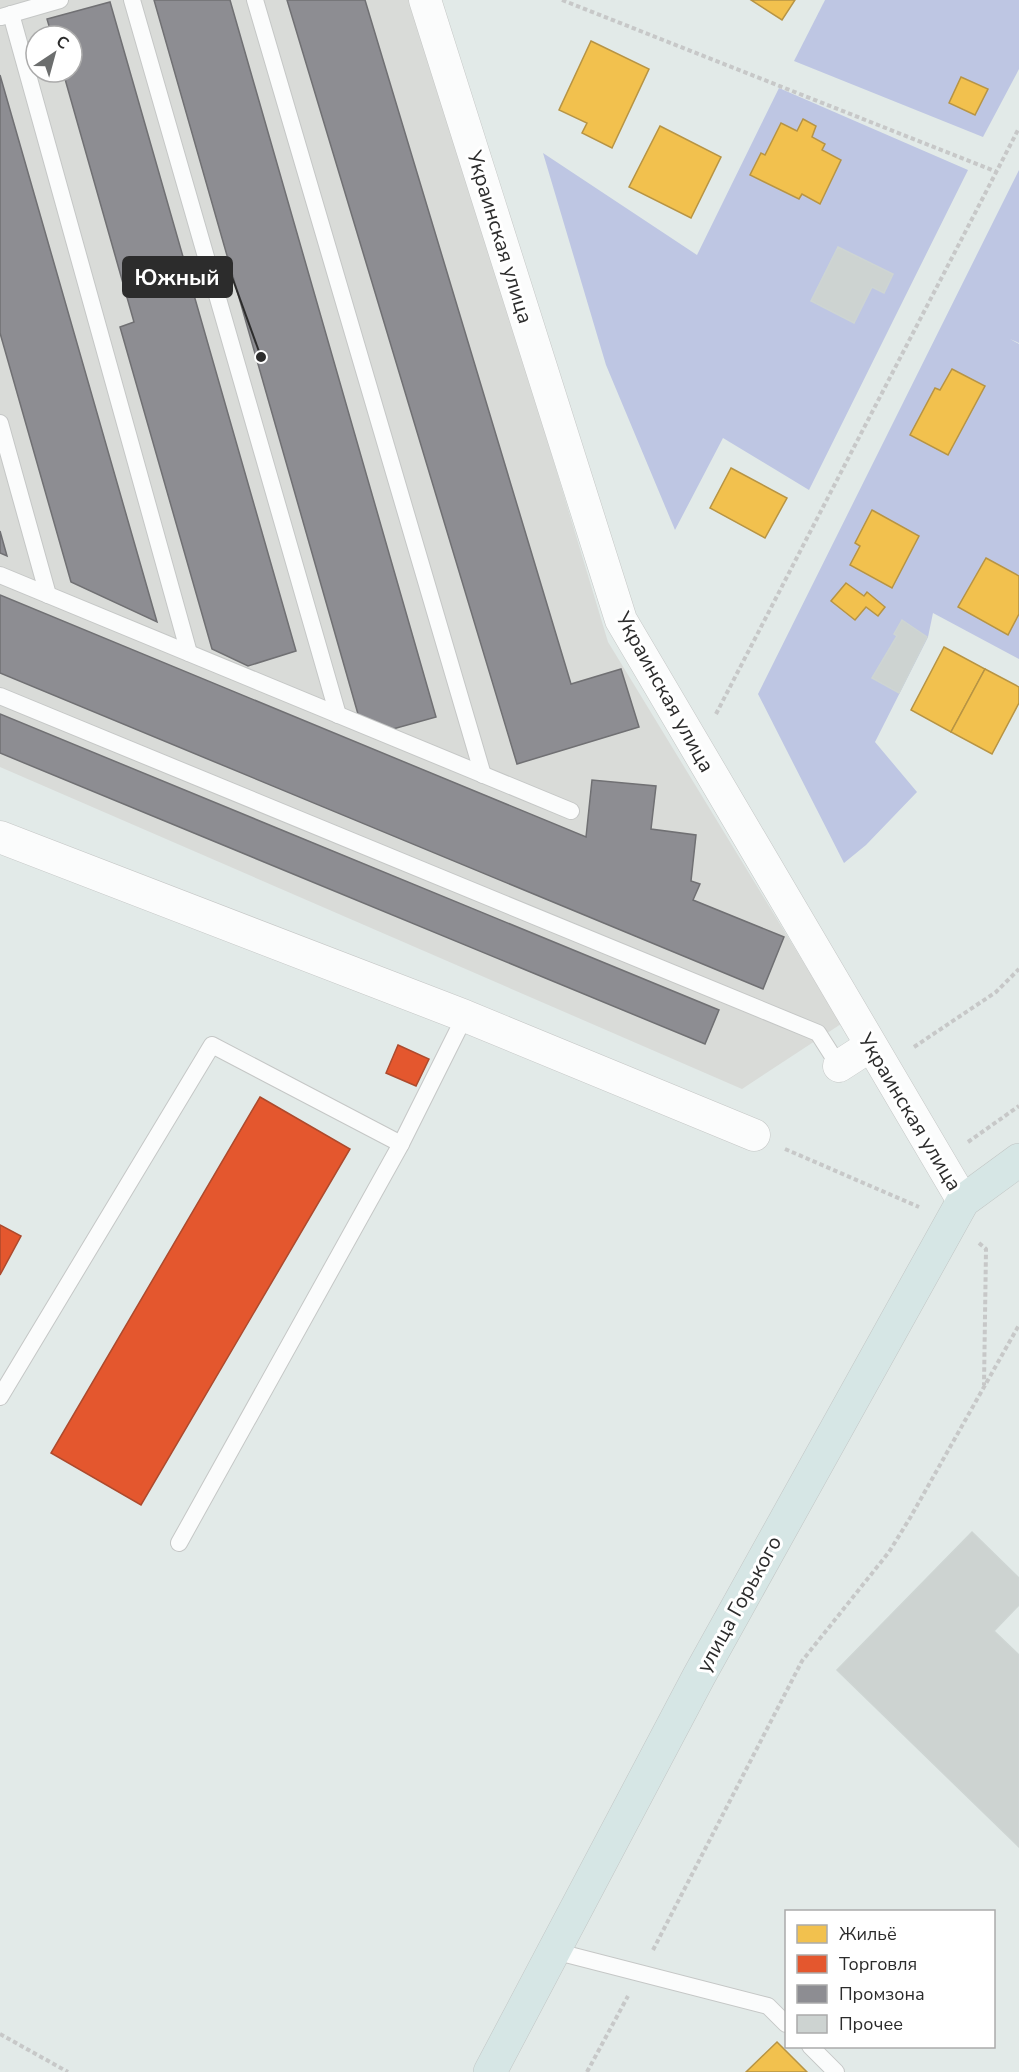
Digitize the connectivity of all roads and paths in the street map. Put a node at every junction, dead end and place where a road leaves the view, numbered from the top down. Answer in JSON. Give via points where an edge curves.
{"nodes":[{"id":1,"x":60,"y":0,"type":"edge"},
{"id":2,"x":132,"y":0,"type":"edge"},
{"id":3,"x":255,"y":0,"type":"edge"},
{"id":4,"x":425,"y":0,"type":"edge"},
{"id":5,"x":562,"y":0,"type":"edge"},
{"id":6,"x":6,"y":16,"type":"edge"},
{"id":7,"x":1019,"y":128,"type":"edge"},
{"id":8,"x":997,"y":172,"type":"junction"},
{"id":9,"x":0,"y":423,"type":"edge"},
{"id":10,"x":0,"y":575,"type":"edge"},
{"id":11,"x":48,"y":595,"type":"junction"},
{"id":12,"x":189,"y":653,"type":"junction"},
{"id":13,"x":0,"y":696,"type":"edge"},
{"id":14,"x":338,"y":715,"type":"junction"},
{"id":15,"x":697,"y":750,"type":"junction"},
{"id":16,"x":483,"y":775,"type":"junction"},
{"id":17,"x":571,"y":811,"type":"dead end"},
{"id":18,"x":0,"y":837,"type":"edge"},
{"id":19,"x":1019,"y":969,"type":"edge"},
{"id":20,"x":465,"y":1016,"type":"junction"},
{"id":21,"x":877,"y":1057,"type":"junction"},
{"id":22,"x":839,"y":1066,"type":"joint"},
{"id":23,"x":754,"y":1136,"type":"joint"},
{"id":24,"x":401,"y":1144,"type":"junction"},
{"id":25,"x":1019,"y":1161,"type":"edge"},
{"id":26,"x":958,"y":1211,"type":"junction"},
{"id":27,"x":986,"y":1249,"type":"dead end"},
{"id":28,"x":1019,"y":1325,"type":"edge"},
{"id":29,"x":984,"y":1386,"type":"junction"},
{"id":30,"x":0,"y":1397,"type":"edge"},
{"id":31,"x":179,"y":1543,"type":"dead end"},
{"id":32,"x":554,"y":1951,"type":"junction"},
{"id":33,"x":640,"y":1974,"type":"junction"},
{"id":34,"x":785,"y":2023,"type":"edge"},
{"id":35,"x":0,"y":2034,"type":"edge"},
{"id":36,"x":812,"y":2048,"type":"edge"},
{"id":37,"x":68,"y":2072,"type":"edge"},
{"id":38,"x":490,"y":2072,"type":"edge"},
{"id":39,"x":587,"y":2072,"type":"edge"},
{"id":40,"x":836,"y":2072,"type":"edge"}],
"edges":[{"from":1,"to":6,"type":"lane"},
{"from":2,"to":14,"type":"lane"},
{"from":3,"to":16,"type":"lane"},
{"from":4,"to":15,"type":"street","name":"Украинская улица","via":[[621,620]]},
{"from":5,"to":8,"type":"path"},
{"from":6,"to":12,"type":"lane"},
{"from":7,"to":8,"type":"path"},
{"from":8,"to":15,"type":"path"},
{"from":9,"to":11,"type":"lane"},
{"from":10,"to":11,"type":"lane"},
{"from":11,"to":12,"type":"lane"},
{"from":12,"to":14,"type":"lane"},
{"from":13,"to":22,"type":"lane","via":[[818,1033]]},
{"from":14,"to":16,"type":"lane"},
{"from":15,"to":21,"type":"street","name":"Украинская улица"},
{"from":16,"to":17,"type":"lane"},
{"from":18,"to":20,"type":"street"},
{"from":19,"to":21,"type":"path","via":[[996,992]]},
{"from":20,"to":23,"type":"street"},
{"from":20,"to":24,"type":"lane"},
{"from":21,"to":22,"type":"street"},
{"from":21,"to":26,"type":"street","name":"Украинская улица"},
{"from":23,"to":26,"type":"path"},
{"from":24,"to":30,"type":"lane","via":[[212,1045]]},
{"from":24,"to":31,"type":"lane"},
{"from":25,"to":26,"type":"main road","name":"улица Горького"},
{"from":26,"to":32,"type":"main road","name":"улица Горького","via":[[699,1676]]},
{"from":27,"to":29,"type":"path"},
{"from":28,"to":29,"type":"path"},
{"from":29,"to":33,"type":"path","via":[[889,1552],[802,1661]]},
{"from":32,"to":33,"type":"lane"},
{"from":32,"to":38,"type":"main road","name":"улица Горького"},
{"from":33,"to":34,"type":"lane","via":[[768,2007]]},
{"from":33,"to":39,"type":"path"},
{"from":35,"to":37,"type":"path"},
{"from":36,"to":40,"type":"lane"}]}
